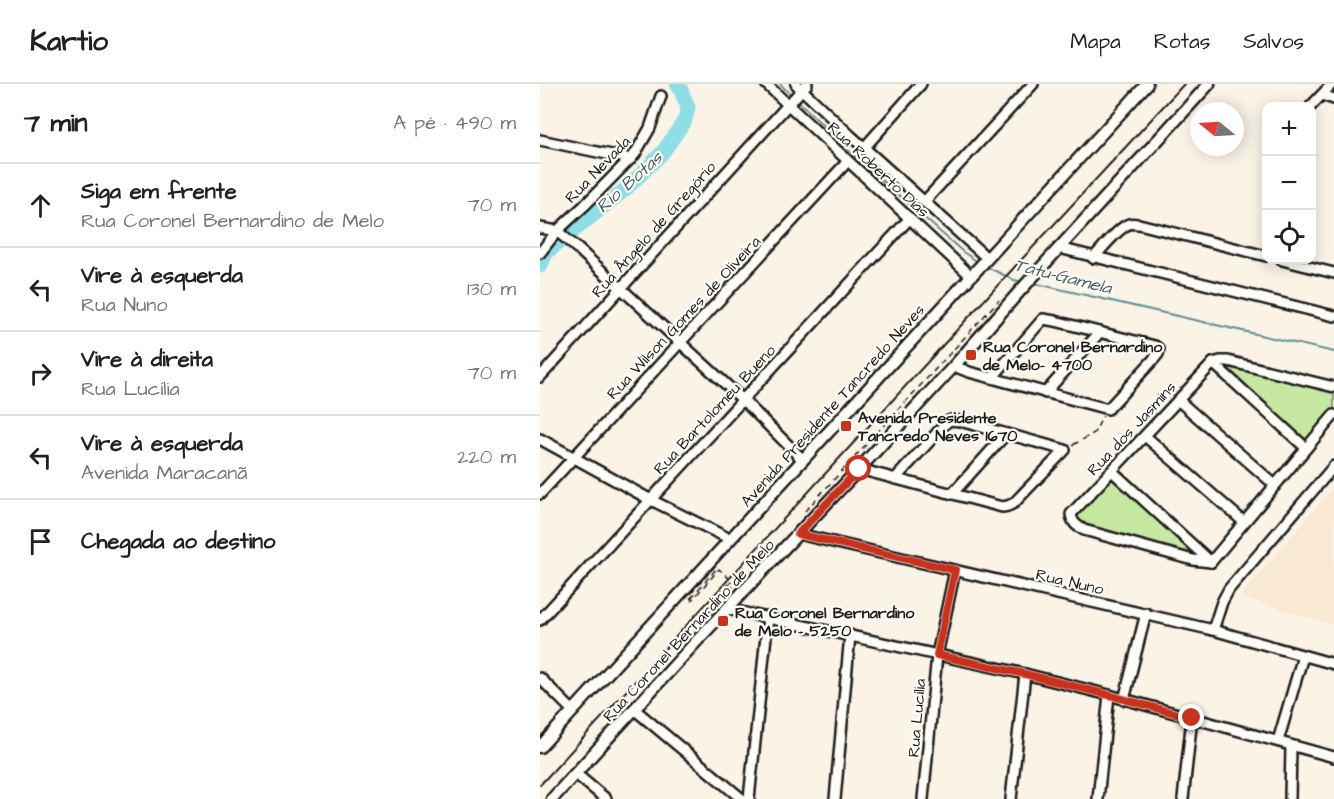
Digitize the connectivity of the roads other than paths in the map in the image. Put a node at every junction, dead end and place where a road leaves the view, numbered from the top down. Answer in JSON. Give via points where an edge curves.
{"nodes":[{"id":1,"x":766,"y":84,"type":"edge"},
{"id":2,"x":921,"y":84,"type":"edge"},
{"id":3,"x":1034,"y":84,"type":"edge"},
{"id":4,"x":1147,"y":84,"type":"edge"},
{"id":5,"x":1209,"y":84,"type":"edge"},
{"id":6,"x":1332,"y":84,"type":"edge"},
{"id":7,"x":801,"y":88,"type":"edge"},
{"id":8,"x":1322,"y":95,"type":"junction"},
{"id":9,"x":661,"y":96,"type":"dead end"},
{"id":10,"x":1334,"y":99,"type":"edge"},
{"id":11,"x":1315,"y":102,"type":"edge"},
{"id":12,"x":788,"y":104,"type":"junction"},
{"id":13,"x":540,"y":140,"type":"edge"},
{"id":14,"x":864,"y":148,"type":"junction"},
{"id":15,"x":631,"y":159,"type":"junction"},
{"id":16,"x":848,"y":161,"type":"junction"},
{"id":17,"x":924,"y":202,"type":"junction"},
{"id":18,"x":910,"y":218,"type":"junction"},
{"id":19,"x":540,"y":228,"type":"edge"},
{"id":20,"x":558,"y":232,"type":"junction"},
{"id":21,"x":1059,"y":248,"type":"junction"},
{"id":22,"x":540,"y":253,"type":"edge"},
{"id":23,"x":1262,"y":255,"type":"edge"},
{"id":24,"x":1094,"y":258,"type":"junction"},
{"id":25,"x":986,"y":259,"type":"junction"},
{"id":26,"x":1298,"y":264,"type":"edge"},
{"id":27,"x":1334,"y":273,"type":"edge"},
{"id":28,"x":972,"y":275,"type":"junction"},
{"id":29,"x":620,"y":288,"type":"junction"},
{"id":30,"x":1334,"y":316,"type":"edge"},
{"id":31,"x":1100,"y":332,"type":"junction"},
{"id":32,"x":679,"y":343,"type":"junction"},
{"id":33,"x":1213,"y":363,"type":"junction"},
{"id":34,"x":954,"y":366,"type":"junction"},
{"id":35,"x":540,"y":377,"type":"edge"},
{"id":36,"x":992,"y":378,"type":"junction"},
{"id":37,"x":1334,"y":387,"type":"edge"},
{"id":38,"x":1045,"y":393,"type":"junction"},
{"id":39,"x":743,"y":400,"type":"junction"},
{"id":40,"x":1178,"y":400,"type":"junction"},
{"id":41,"x":1334,"y":415,"type":"edge"},
{"id":42,"x":1006,"y":434,"type":"junction"},
{"id":43,"x":1145,"y":435,"type":"junction"},
{"id":44,"x":540,"y":439,"type":"edge"},
{"id":45,"x":1306,"y":448,"type":"junction"},
{"id":46,"x":573,"y":458,"type":"junction"},
{"id":47,"x":802,"y":460,"type":"junction"},
{"id":48,"x":1334,"y":466,"type":"edge"},
{"id":49,"x":859,"y":469,"type":"junction"},
{"id":50,"x":1112,"y":471,"type":"junction"},
{"id":51,"x":895,"y":478,"type":"junction"},
{"id":52,"x":1275,"y":485,"type":"junction"},
{"id":53,"x":540,"y":494,"type":"edge"},
{"id":54,"x":952,"y":494,"type":"junction"},
{"id":55,"x":651,"y":500,"type":"junction"},
{"id":56,"x":1244,"y":522,"type":"junction"},
{"id":57,"x":798,"y":534,"type":"junction"},
{"id":58,"x":730,"y":539,"type":"junction"},
{"id":59,"x":1210,"y":562,"type":"junction"},
{"id":60,"x":955,"y":570,"type":"junction"},
{"id":61,"x":727,"y":609,"type":"junction"},
{"id":62,"x":1146,"y":614,"type":"junction"},
{"id":63,"x":768,"y":617,"type":"junction"},
{"id":64,"x":540,"y":620,"type":"edge"},
{"id":65,"x":1213,"y":630,"type":"junction"},
{"id":66,"x":850,"y":635,"type":"junction"},
{"id":67,"x":937,"y":655,"type":"junction"},
{"id":68,"x":1303,"y":656,"type":"junction"},
{"id":69,"x":1334,"y":664,"type":"edge"},
{"id":70,"x":1025,"y":674,"type":"junction"},
{"id":71,"x":540,"y":678,"type":"edge"},
{"id":72,"x":1109,"y":695,"type":"junction"},
{"id":73,"x":1124,"y":700,"type":"junction"},
{"id":74,"x":634,"y":709,"type":"junction"},
{"id":75,"x":573,"y":711,"type":"junction"},
{"id":76,"x":1192,"y":718,"type":"junction"},
{"id":77,"x":1278,"y":741,"type":"junction"},
{"id":78,"x":1291,"y":746,"type":"junction"},
{"id":79,"x":540,"y":747,"type":"edge"},
{"id":80,"x":1334,"y":757,"type":"edge"},
{"id":81,"x":576,"y":774,"type":"junction"},
{"id":82,"x":552,"y":799,"type":"edge"},
{"id":83,"x":606,"y":799,"type":"edge"},
{"id":84,"x":742,"y":799,"type":"edge"},
{"id":85,"x":749,"y":799,"type":"edge"},
{"id":86,"x":835,"y":799,"type":"edge"},
{"id":87,"x":923,"y":799,"type":"edge"},
{"id":88,"x":1011,"y":799,"type":"edge"},
{"id":89,"x":1098,"y":799,"type":"edge"},
{"id":90,"x":1183,"y":799,"type":"edge"},
{"id":91,"x":1290,"y":799,"type":"edge"}],
"edges":[{"from":1,"to":12,"type":"street","name":"Rua Roberto Dias"},
{"from":2,"to":14,"type":"street"},
{"from":3,"to":17,"type":"street"},
{"from":4,"to":25,"type":"main road","name":"Avenida Presidente Tancredo Neves"},
{"from":5,"to":21,"type":"main road","name":"Rua Coronel Bernardino de Melo"},
{"from":6,"to":8,"type":"street"},
{"from":7,"to":12,"type":"street","name":"Rua Ângelo de Gregório"},
{"from":7,"to":14,"type":"street","name":"Rua Roberto Dias"},
{"from":8,"to":10,"type":"street"},
{"from":8,"to":11,"type":"street"},
{"from":9,"to":15,"type":"street","name":"Rua Nevada","via":[[644,141]]},
{"from":12,"to":16,"type":"street","name":"Rua Roberto Dias"},
{"from":12,"to":29,"type":"street","name":"Rua Ângelo de Gregório"},
{"from":13,"to":15,"type":"street"},
{"from":14,"to":17,"type":"street","name":"Rua Roberto Dias"},
{"from":15,"to":20,"type":"street","name":"Rua Nevada"},
{"from":16,"to":18,"type":"street","name":"Rua Roberto Dias"},
{"from":16,"to":32,"type":"street","name":"Rua Wilson Gomes de Oliveira"},
{"from":17,"to":25,"type":"street","name":"Rua Roberto Dias"},
{"from":18,"to":28,"type":"street","name":"Rua Roberto Dias"},
{"from":18,"to":39,"type":"street","name":"Rua Bartolomeu Bueno"},
{"from":19,"to":20,"type":"street"},
{"from":20,"to":22,"type":"street","name":"Rua Nevada"},
{"from":20,"to":29,"type":"street"},
{"from":21,"to":24,"type":"street"},
{"from":21,"to":34,"type":"main road","name":"Rua Coronel Bernardino de Melo"},
{"from":23,"to":24,"type":"street","via":[[1132,223]]},
{"from":24,"to":30,"type":"street"},
{"from":25,"to":28,"type":"main road","name":"Avenida Presidente Tancredo Neves"},
{"from":26,"to":27,"type":"street"},
{"from":28,"to":47,"type":"main road","name":"Avenida Presidente Tancredo Neves"},
{"from":29,"to":32,"type":"street"},
{"from":29,"to":35,"type":"street","name":"Rua Ângelo de Gregório"},
{"from":31,"to":36,"type":"street","via":[[1043,319]]},
{"from":31,"to":38,"type":"street"},
{"from":31,"to":38,"type":"street","via":[[1150,344],[1159,349],[1158,354],[1108,409]]},
{"from":32,"to":39,"type":"street"},
{"from":32,"to":46,"type":"street","name":"Rua Wilson Gomes de Oliveira"},
{"from":33,"to":37,"type":"street","via":[[1228,361]]},
{"from":33,"to":40,"type":"street","name":"Rua dos Jasmins"},
{"from":33,"to":45,"type":"street"},
{"from":34,"to":36,"type":"street"},
{"from":34,"to":49,"type":"main road","name":"Rua Coronel Bernardino de Melo"},
{"from":36,"to":38,"type":"street"},
{"from":39,"to":47,"type":"street"},
{"from":39,"to":55,"type":"street","name":"Rua Bartolomeu Bueno"},
{"from":40,"to":43,"type":"street","name":"Rua dos Jasmins"},
{"from":40,"to":52,"type":"street"},
{"from":41,"to":45,"type":"street"},
{"from":42,"to":51,"type":"street","via":[[951,420]]},
{"from":42,"to":54,"type":"street"},
{"from":42,"to":54,"type":"street","via":[[1065,450],[1008,506]]},
{"from":43,"to":50,"type":"street","name":"Rua dos Jasmins"},
{"from":43,"to":56,"type":"street"},
{"from":44,"to":46,"type":"street"},
{"from":45,"to":52,"type":"street"},
{"from":46,"to":53,"type":"street","name":"Rua Wilson Gomes de Oliveira"},
{"from":46,"to":55,"type":"street"},
{"from":47,"to":58,"type":"main road","name":"Avenida Presidente Tancredo Neves"},
{"from":48,"to":65,"type":"street","via":[[1229,589]]},
{"from":49,"to":51,"type":"street"},
{"from":49,"to":57,"type":"main road","name":"Rua Coronel Bernardino de Melo"},
{"from":50,"to":59,"type":"street"},
{"from":50,"to":59,"type":"street","name":"Rua dos Jasmins","via":[[1071,514],[1076,525]]},
{"from":51,"to":54,"type":"street"},
{"from":52,"to":56,"type":"street"},
{"from":55,"to":58,"type":"street"},
{"from":55,"to":64,"type":"street","name":"Rua Bartolomeu Bueno"},
{"from":56,"to":59,"type":"street"},
{"from":57,"to":60,"type":"street","name":"Rua Nuno"},
{"from":57,"to":61,"type":"main road","name":"Rua Coronel Bernardino de Melo"},
{"from":58,"to":75,"type":"main road","name":"Avenida Presidente Tancredo Neves"},
{"from":60,"to":62,"type":"street","name":"Rua Nuno"},
{"from":60,"to":67,"type":"street","name":"Rua Lucília"},
{"from":61,"to":63,"type":"street"},
{"from":61,"to":74,"type":"main road","name":"Rua Coronel Bernardino de Melo"},
{"from":62,"to":65,"type":"street","name":"Rua Nuno"},
{"from":62,"to":73,"type":"street"},
{"from":63,"to":66,"type":"street"},
{"from":63,"to":85,"type":"street"},
{"from":65,"to":68,"type":"street","name":"Rua Nuno"},
{"from":66,"to":67,"type":"street"},
{"from":66,"to":86,"type":"street"},
{"from":67,"to":70,"type":"street"},
{"from":67,"to":87,"type":"street","name":"Rua Lucília"},
{"from":68,"to":69,"type":"street","name":"Rua Nuno"},
{"from":68,"to":77,"type":"street"},
{"from":70,"to":72,"type":"street"},
{"from":70,"to":88,"type":"street"},
{"from":71,"to":75,"type":"street"},
{"from":72,"to":73,"type":"street"},
{"from":72,"to":89,"type":"street"},
{"from":73,"to":76,"type":"street"},
{"from":74,"to":81,"type":"main road","name":"Rua Coronel Bernardino de Melo"},
{"from":74,"to":84,"type":"street"},
{"from":75,"to":79,"type":"main road","name":"Avenida Presidente Tancredo Neves"},
{"from":76,"to":77,"type":"street"},
{"from":76,"to":90,"type":"street"},
{"from":77,"to":78,"type":"street"},
{"from":78,"to":80,"type":"street"},
{"from":78,"to":91,"type":"street"},
{"from":81,"to":82,"type":"main road","name":"Rua Coronel Bernardino de Melo"},
{"from":81,"to":83,"type":"street"}]}
